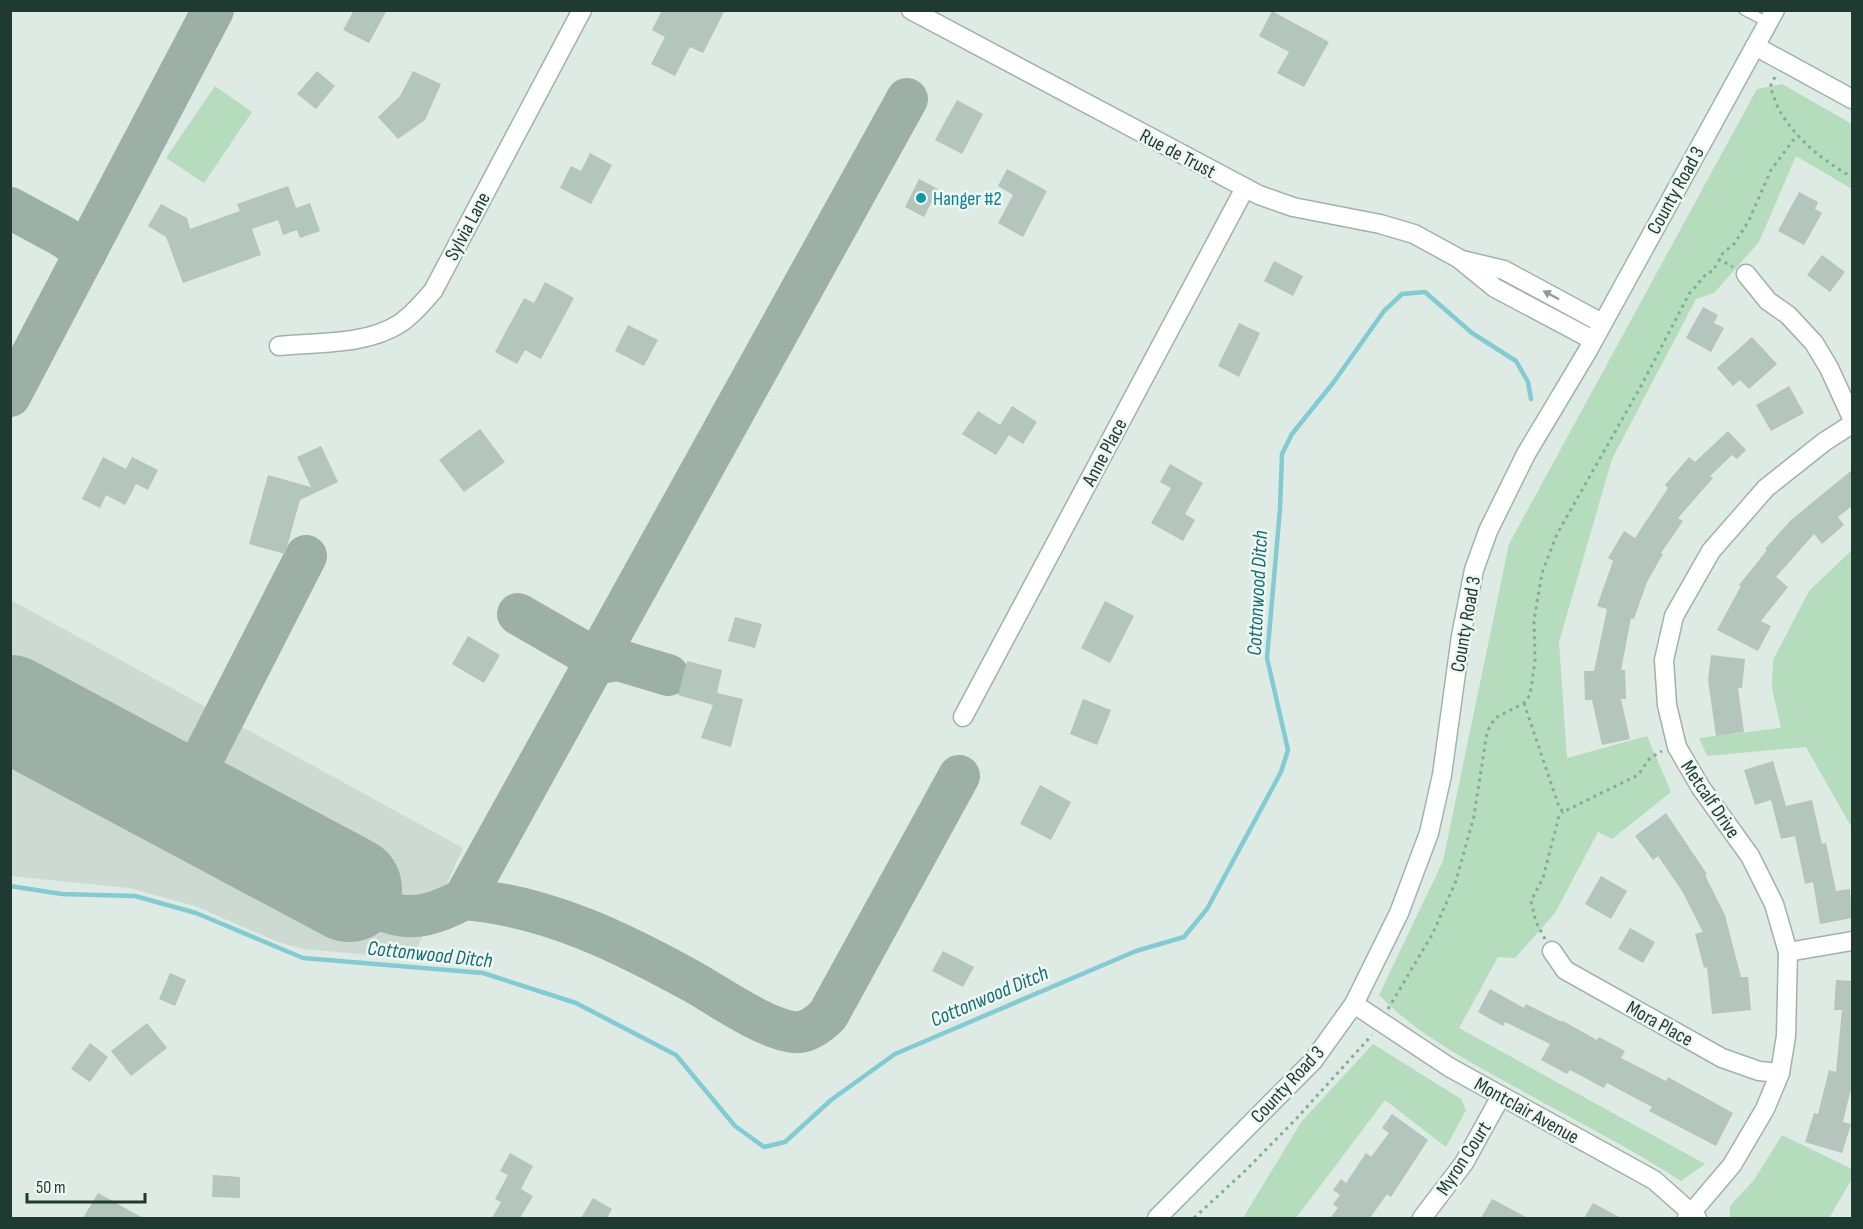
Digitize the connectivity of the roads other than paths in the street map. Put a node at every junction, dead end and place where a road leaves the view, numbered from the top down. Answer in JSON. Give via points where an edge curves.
{"nodes":[{"id":1,"x":582,"y":10,"type":"edge"},
{"id":2,"x":911,"y":10,"type":"edge"},
{"id":3,"x":1744,"y":10,"type":"edge"},
{"id":4,"x":1772,"y":17,"type":"edge"},
{"id":5,"x":1755,"y":46,"type":"junction"},
{"id":6,"x":1852,"y":99,"type":"edge"},
{"id":7,"x":1245,"y":188,"type":"junction"},
{"id":8,"x":1458,"y":258,"type":"junction"},
{"id":9,"x":1746,"y":274,"type":"dead end"},
{"id":10,"x":1602,"y":323,"type":"junction"},
{"id":11,"x":1593,"y":340,"type":"junction"},
{"id":12,"x":279,"y":346,"type":"dead end"},
{"id":13,"x":1852,"y":418,"type":"edge"},
{"id":14,"x":1852,"y":424,"type":"edge"},
{"id":15,"x":963,"y":717,"type":"dead end"},
{"id":16,"x":1852,"y":941,"type":"edge"},
{"id":17,"x":1552,"y":951,"type":"road end"},
{"id":18,"x":1788,"y":952,"type":"junction"},
{"id":19,"x":1354,"y":1004,"type":"junction"},
{"id":20,"x":1780,"y":1073,"type":"junction"},
{"id":21,"x":1501,"y":1096,"type":"junction"},
{"id":22,"x":1692,"y":1217,"type":"edge"},
{"id":23,"x":1157,"y":1218,"type":"edge"},
{"id":24,"x":1422,"y":1218,"type":"edge"}],
"edges":[{"from":1,"to":12,"type":"street","name":"Sylvia Lane","via":[[432,291],[416,311],[399,324],[372,335]]},
{"from":2,"to":7,"type":"street","name":"Rue de Trust"},
{"from":3,"to":4,"type":"lane"},
{"from":4,"to":5,"type":"street","name":"County Road 3"},
{"from":5,"to":6,"type":"street"},
{"from":5,"to":10,"type":"street","name":"County Road 3"},
{"from":7,"to":8,"type":"street","name":"Rue de Trust","via":[[1293,207],[1413,234]]},
{"from":7,"to":15,"type":"street","name":"Anne Place"},
{"from":10,"to":8,"type":"street","name":"Rue de Trust","one_way":true,"via":[[1504,270]]},
{"from":8,"to":11,"type":"street","name":"Rue de Trust","via":[[1495,288]]},
{"from":9,"to":13,"type":"street","via":[[1768,301],[1788,315],[1814,344]]},
{"from":10,"to":11,"type":"street","name":"County Road 3"},
{"from":11,"to":19,"type":"street","name":"County Road 3","via":[[1526,454],[1477,560],[1429,833],[1399,913]]},
{"from":14,"to":18,"type":"street","name":"Metcalf Drive","via":[[1766,488],[1711,551],[1674,616],[1664,660],[1667,705],[1677,747],[1750,856],[1774,904]]},
{"from":16,"to":18,"type":"street"},
{"from":17,"to":20,"type":"street","name":"Mora Place","via":[[1565,970],[1722,1058],[1759,1071]]},
{"from":18,"to":20,"type":"street","name":"Metcalf Drive","via":[[1786,1036]]},
{"from":19,"to":21,"type":"street","name":"Montclair Avenue","via":[[1449,1067]]},
{"from":19,"to":23,"type":"street","name":"County Road 3","via":[[1313,1060]]},
{"from":20,"to":22,"type":"street","name":"Metcalf Drive","via":[[1765,1109],[1732,1165]]},
{"from":21,"to":22,"type":"street","name":"Montclair Avenue","via":[[1654,1180]]},
{"from":21,"to":24,"type":"street","name":"Myron Court","via":[[1464,1163]]}]}
